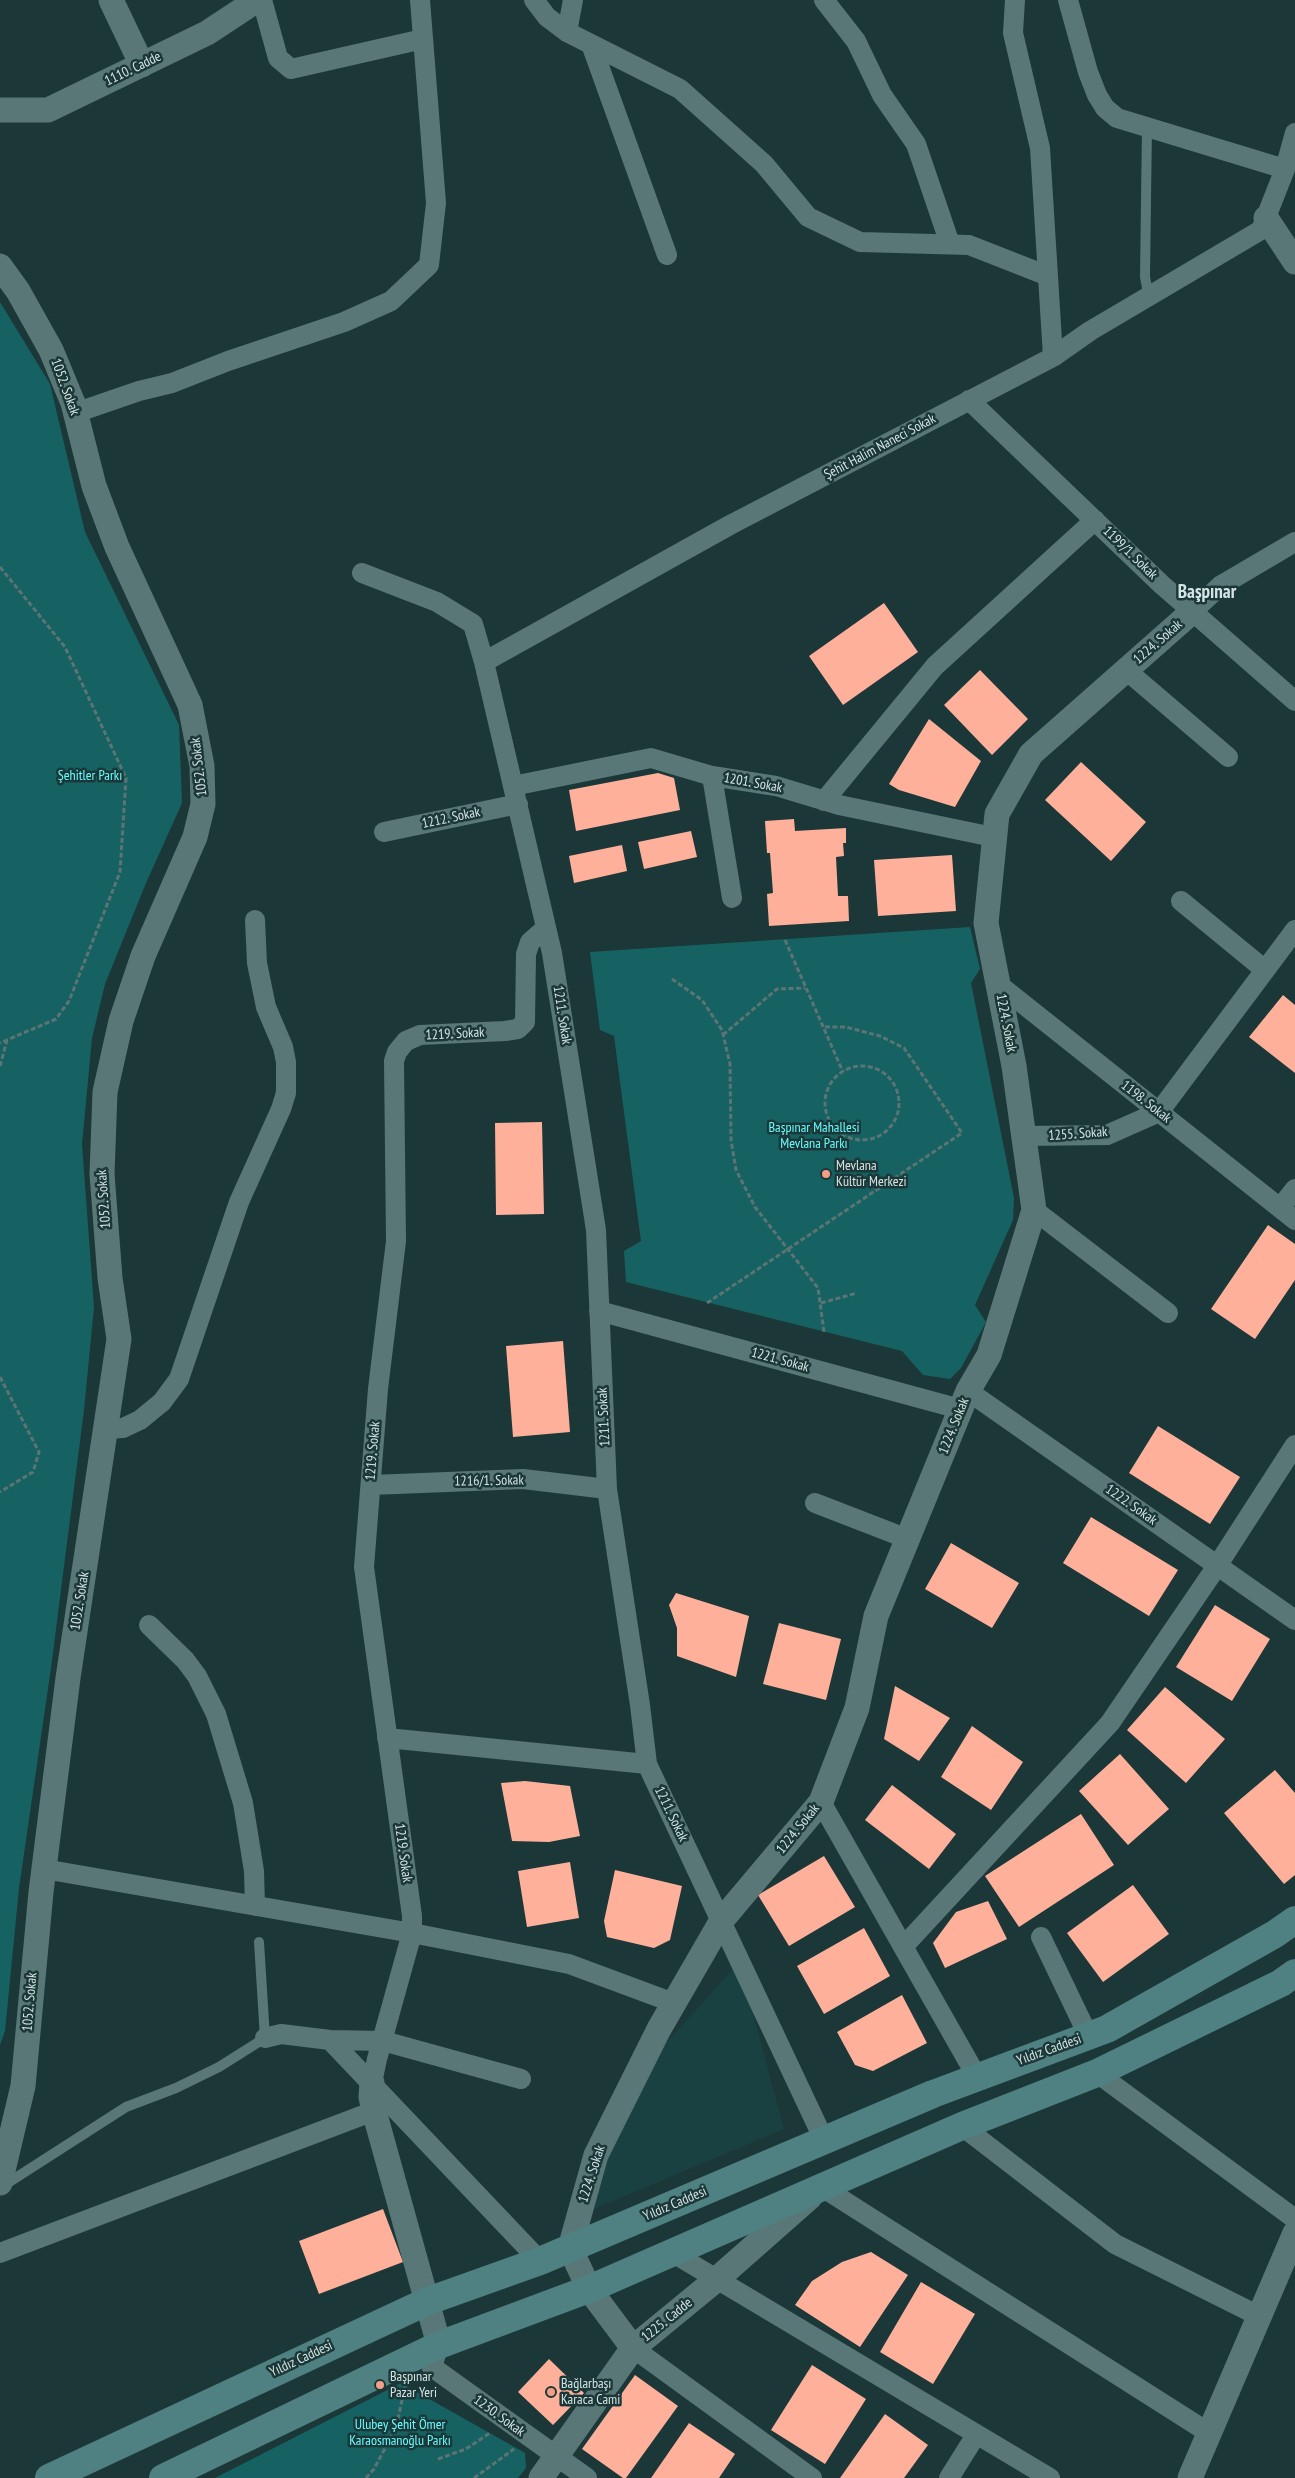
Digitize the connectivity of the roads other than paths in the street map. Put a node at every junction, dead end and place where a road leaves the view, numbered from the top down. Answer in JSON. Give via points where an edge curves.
{"nodes":[{"id":1,"x":111,"y":0,"type":"edge"},
{"id":2,"x":257,"y":0,"type":"edge"},
{"id":3,"x":262,"y":0,"type":"edge"},
{"id":4,"x":420,"y":0,"type":"edge"},
{"id":5,"x":534,"y":0,"type":"edge"},
{"id":6,"x":573,"y":0,"type":"edge"},
{"id":7,"x":824,"y":0,"type":"edge"},
{"id":8,"x":1015,"y":0,"type":"edge"},
{"id":9,"x":1068,"y":0,"type":"edge"},
{"id":10,"x":567,"y":32,"type":"junction"},
{"id":11,"x":423,"y":39,"type":"junction"},
{"id":12,"x":591,"y":44,"type":"junction"},
{"id":13,"x":142,"y":65,"type":"junction"},
{"id":14,"x":0,"y":110,"type":"edge"},
{"id":15,"x":1147,"y":126,"type":"junction"},
{"id":16,"x":1295,"y":133,"type":"edge"},
{"id":17,"x":1285,"y":169,"type":"junction"},
{"id":18,"x":1266,"y":218,"type":"junction"},
{"id":19,"x":950,"y":244,"type":"junction"},
{"id":20,"x":667,"y":255,"type":"dead end"},
{"id":21,"x":1295,"y":262,"type":"edge"},
{"id":22,"x":0,"y":266,"type":"edge"},
{"id":23,"x":1048,"y":276,"type":"junction"},
{"id":24,"x":1149,"y":298,"type":"junction"},
{"id":25,"x":1053,"y":357,"type":"junction"},
{"id":26,"x":969,"y":400,"type":"junction"},
{"id":27,"x":75,"y":413,"type":"junction"},
{"id":28,"x":1095,"y":520,"type":"junction"},
{"id":29,"x":1295,"y":542,"type":"edge"},
{"id":30,"x":362,"y":573,"type":"dead end"},
{"id":31,"x":1194,"y":611,"type":"junction"},
{"id":32,"x":484,"y":662,"type":"junction"},
{"id":33,"x":1126,"y":670,"type":"junction"},
{"id":34,"x":1295,"y":701,"type":"edge"},
{"id":35,"x":1228,"y":757,"type":"dead end"},
{"id":36,"x":712,"y":776,"type":"junction"},
{"id":37,"x":515,"y":795,"type":"junction"},
{"id":38,"x":824,"y":801,"type":"junction"},
{"id":39,"x":384,"y":832,"type":"dead end"},
{"id":40,"x":993,"y":837,"type":"junction"},
{"id":41,"x":732,"y":898,"type":"dead end"},
{"id":42,"x":1181,"y":901,"type":"dead end"},
{"id":43,"x":255,"y":920,"type":"dead end"},
{"id":44,"x":546,"y":928,"type":"junction"},
{"id":45,"x":1295,"y":930,"type":"edge"},
{"id":46,"x":1265,"y":970,"type":"junction"},
{"id":47,"x":998,"y":984,"type":"junction"},
{"id":48,"x":1159,"y":1112,"type":"junction"},
{"id":49,"x":1024,"y":1136,"type":"junction"},
{"id":50,"x":1295,"y":1190,"type":"edge"},
{"id":51,"x":1034,"y":1210,"type":"junction"},
{"id":52,"x":1288,"y":1214,"type":"edge"},
{"id":53,"x":599,"y":1311,"type":"junction"},
{"id":54,"x":1168,"y":1313,"type":"dead end"},
{"id":55,"x":964,"y":1400,"type":"junction"},
{"id":56,"x":106,"y":1430,"type":"junction"},
{"id":57,"x":1295,"y":1445,"type":"edge"},
{"id":58,"x":370,"y":1484,"type":"junction"},
{"id":59,"x":608,"y":1489,"type":"junction"},
{"id":60,"x":815,"y":1503,"type":"dead end"},
{"id":61,"x":908,"y":1538,"type":"junction"},
{"id":62,"x":1217,"y":1566,"type":"junction"},
{"id":63,"x":1295,"y":1620,"type":"edge"},
{"id":64,"x":149,"y":1625,"type":"dead end"},
{"id":65,"x":387,"y":1738,"type":"junction"},
{"id":66,"x":647,"y":1764,"type":"junction"},
{"id":67,"x":821,"y":1802,"type":"junction"},
{"id":68,"x":44,"y":1869,"type":"junction"},
{"id":69,"x":254,"y":1906,"type":"junction"},
{"id":70,"x":722,"y":1920,"type":"junction"},
{"id":71,"x":1295,"y":1920,"type":"edge"},
{"id":72,"x":412,"y":1933,"type":"junction"},
{"id":73,"x":1041,"y":1937,"type":"dead end"},
{"id":74,"x":259,"y":1942,"type":"dead end"},
{"id":75,"x":903,"y":1947,"type":"junction"},
{"id":76,"x":1295,"y":1973,"type":"edge"},
{"id":77,"x":674,"y":2003,"type":"junction"},
{"id":78,"x":1088,"y":2035,"type":"junction"},
{"id":79,"x":265,"y":2038,"type":"junction"},
{"id":80,"x":330,"y":2040,"type":"junction"},
{"id":81,"x":383,"y":2040,"type":"junction"},
{"id":82,"x":1097,"y":2073,"type":"junction"},
{"id":83,"x":977,"y":2077,"type":"junction"},
{"id":84,"x":521,"y":2079,"type":"dead end"},
{"id":85,"x":372,"y":2082,"type":"junction"},
{"id":86,"x":374,"y":2111,"type":"junction"},
{"id":87,"x":962,"y":2126,"type":"junction"},
{"id":88,"x":824,"y":2140,"type":"junction"},
{"id":89,"x":0,"y":2183,"type":"edge"},
{"id":90,"x":822,"y":2187,"type":"junction"},
{"id":91,"x":0,"y":2188,"type":"edge"},
{"id":92,"x":1295,"y":2219,"type":"edge"},
{"id":93,"x":1295,"y":2233,"type":"edge"},
{"id":94,"x":570,"y":2248,"type":"junction"},
{"id":95,"x":673,"y":2252,"type":"junction"},
{"id":96,"x":0,"y":2253,"type":"edge"},
{"id":97,"x":540,"y":2261,"type":"junction"},
{"id":98,"x":1287,"y":2273,"type":"edge"},
{"id":99,"x":717,"y":2279,"type":"junction"},
{"id":100,"x":590,"y":2289,"type":"junction"},
{"id":101,"x":428,"y":2301,"type":"junction"},
{"id":102,"x":1260,"y":2316,"type":"junction"},
{"id":103,"x":439,"y":2345,"type":"junction"},
{"id":104,"x":633,"y":2348,"type":"junction"},
{"id":105,"x":1209,"y":2433,"type":"junction"},
{"id":106,"x":976,"y":2435,"type":"junction"},
{"id":107,"x":557,"y":2458,"type":"junction"},
{"id":108,"x":49,"y":2478,"type":"edge"},
{"id":109,"x":163,"y":2478,"type":"edge"},
{"id":110,"x":541,"y":2478,"type":"edge"},
{"id":111,"x":587,"y":2478,"type":"edge"},
{"id":112,"x":812,"y":2478,"type":"edge"},
{"id":113,"x":949,"y":2478,"type":"edge"},
{"id":114,"x":1050,"y":2478,"type":"edge"},
{"id":115,"x":1190,"y":2478,"type":"edge"}],
"edges":[{"from":1,"to":13,"type":"street"},
{"from":2,"to":13,"type":"street","name":"1110. Cadde","via":[[207,33]]},
{"from":3,"to":11,"type":"street","via":[[278,58],[291,69]]},
{"from":4,"to":11,"type":"street"},
{"from":5,"to":10,"type":"street","via":[[547,17]]},
{"from":6,"to":10,"type":"street"},
{"from":7,"to":19,"type":"street","via":[[856,42],[882,95],[916,144]]},
{"from":8,"to":23,"type":"street","via":[[1013,33],[1040,148]]},
{"from":9,"to":15,"type":"street","via":[[1088,72],[1105,108],[1117,118]]},
{"from":10,"to":12,"type":"street"},
{"from":11,"to":27,"type":"street","via":[[436,202],[429,265],[391,300],[344,322],[172,383]]},
{"from":12,"to":19,"type":"street","via":[[680,89],[764,164],[808,217],[860,242]]},
{"from":12,"to":20,"type":"street"},
{"from":13,"to":14,"type":"street","name":"1110. Cadde","via":[[48,110]]},
{"from":15,"to":17,"type":"street"},
{"from":15,"to":24,"type":"lane","via":[[1145,277]]},
{"from":16,"to":17,"type":"street","name":"Şehit Halim Naneci Sokak"},
{"from":17,"to":18,"type":"street","name":"Şehit Halim Naneci Sokak"},
{"from":18,"to":21,"type":"street"},
{"from":18,"to":24,"type":"street","name":"Şehit Halim Naneci Sokak","via":[[1261,230]]},
{"from":19,"to":23,"type":"street","via":[[969,245]]},
{"from":22,"to":27,"type":"street","name":"1052. Sokak","via":[[51,350]]},
{"from":23,"to":25,"type":"street"},
{"from":24,"to":25,"type":"street","name":"Şehit Halim Naneci Sokak","via":[[1090,331]]},
{"from":25,"to":26,"type":"street","name":"Şehit Halim Naneci Sokak"},
{"from":26,"to":28,"type":"street","name":"1199/1. Sokak"},
{"from":26,"to":32,"type":"street","name":"Şehit Halim Naneci Sokak","via":[[730,525]]},
{"from":27,"to":56,"type":"street","name":"1052. Sokak","via":[[94,486],[117,546],[190,705],[202,766],[203,804],[195,837],[143,956],[121,1021],[105,1092],[102,1174],[110,1278],[119,1339]]},
{"from":28,"to":31,"type":"street","name":"1199/1. Sokak"},
{"from":28,"to":38,"type":"street","via":[[934,666]]},
{"from":29,"to":31,"type":"street","via":[[1220,586]]},
{"from":30,"to":32,"type":"street","name":"1211. Sokak","via":[[437,602],[473,624]]},
{"from":31,"to":33,"type":"street","name":"1224. Sokak"},
{"from":31,"to":34,"type":"street","name":"1199/1. Sokak"},
{"from":32,"to":37,"type":"street","name":"1211. Sokak"},
{"from":33,"to":35,"type":"street"},
{"from":33,"to":40,"type":"street","name":"1224. Sokak","via":[[1031,754],[997,814]]},
{"from":36,"to":37,"type":"street","name":"1201. Sokak","via":[[651,758]]},
{"from":36,"to":38,"type":"street","name":"1201. Sokak","via":[[776,786]]},
{"from":36,"to":41,"type":"street"},
{"from":37,"to":39,"type":"street","name":"1212. Sokak"},
{"from":37,"to":44,"type":"street","name":"1211. Sokak"},
{"from":38,"to":40,"type":"street","name":"1201. Sokak"},
{"from":40,"to":47,"type":"street","name":"1224. Sokak","via":[[986,922]]},
{"from":42,"to":46,"type":"street"},
{"from":43,"to":56,"type":"street","via":[[257,963],[266,1007],[286,1062],[286,1094],[239,1202],[179,1379],[162,1402],[140,1420],[123,1428]]},
{"from":44,"to":53,"type":"street","name":"1211. Sokak","via":[[596,1230]]},
{"from":44,"to":58,"type":"street","name":"1219. Sokak","via":[[530,942],[526,954],[526,1022],[505,1031],[420,1035],[406,1041],[394,1061],[396,1242]]},
{"from":45,"to":46,"type":"street"},
{"from":46,"to":48,"type":"street"},
{"from":47,"to":48,"type":"street","name":"1198. Sokak"},
{"from":47,"to":49,"type":"street","name":"1224. Sokak"},
{"from":48,"to":49,"type":"street","name":"1255. Sokak","via":[[1107,1135]]},
{"from":48,"to":52,"type":"street","name":"1198. Sokak"},
{"from":49,"to":51,"type":"street","name":"1224. Sokak"},
{"from":50,"to":52,"type":"street"},
{"from":51,"to":54,"type":"street"},
{"from":51,"to":55,"type":"street","name":"1224. Sokak","via":[[990,1355]]},
{"from":53,"to":55,"type":"street","name":"1221. Sokak"},
{"from":53,"to":59,"type":"street","name":"1211. Sokak"},
{"from":55,"to":61,"type":"street","name":"1224. Sokak"},
{"from":55,"to":62,"type":"street","name":"1222. Sokak"},
{"from":56,"to":68,"type":"street","name":"1052. Sokak","via":[[68,1678]]},
{"from":57,"to":62,"type":"street"},
{"from":58,"to":59,"type":"street","name":"1216/1. Sokak","via":[[523,1479]]},
{"from":58,"to":65,"type":"street","name":"1219. Sokak","via":[[364,1567]]},
{"from":59,"to":66,"type":"street","name":"1211. Sokak"},
{"from":60,"to":61,"type":"street"},
{"from":61,"to":67,"type":"street","name":"1224. Sokak","via":[[876,1616],[856,1708]]},
{"from":62,"to":63,"type":"street","name":"1222. Sokak"},
{"from":62,"to":75,"type":"street","via":[[1110,1723]]},
{"from":64,"to":69,"type":"street","via":[[185,1660],[201,1682],[216,1714],[243,1803],[254,1871]]},
{"from":65,"to":66,"type":"street"},
{"from":65,"to":72,"type":"street","name":"1219. Sokak"},
{"from":66,"to":70,"type":"street","name":"1211. Sokak"},
{"from":67,"to":70,"type":"street","name":"1224. Sokak"},
{"from":67,"to":75,"type":"street"},
{"from":68,"to":69,"type":"street"},
{"from":68,"to":89,"type":"street","name":"1052. Sokak","via":[[23,2086]]},
{"from":69,"to":72,"type":"street"},
{"from":70,"to":77,"type":"street","name":"1224. Sokak"},
{"from":70,"to":88,"type":"street","name":"1211. Sokak"},
{"from":71,"to":78,"type":"main road","name":"Yıldız Caddesi","via":[[1158,2001]]},
{"from":72,"to":77,"type":"street","via":[[569,1964]]},
{"from":72,"to":81,"type":"street","name":"1219. Sokak"},
{"from":73,"to":78,"type":"street"},
{"from":74,"to":79,"type":"lane"},
{"from":75,"to":83,"type":"street"},
{"from":76,"to":82,"type":"main road","via":[[1281,1983]]},
{"from":77,"to":94,"type":"street","name":"1224. Sokak","via":[[596,2155]]},
{"from":78,"to":83,"type":"main road","name":"Yıldız Caddesi"},
{"from":79,"to":80,"type":"street","via":[[281,2034]]},
{"from":79,"to":91,"type":"lane","via":[[219,2067],[126,2107]]},
{"from":80,"to":81,"type":"street"},
{"from":80,"to":85,"type":"street"},
{"from":81,"to":84,"type":"street"},
{"from":81,"to":85,"type":"street","name":"1219. Sokak"},
{"from":82,"to":87,"type":"main road"},
{"from":82,"to":92,"type":"street"},
{"from":83,"to":88,"type":"main road","name":"Yıldız Caddesi"},
{"from":85,"to":86,"type":"street"},
{"from":85,"to":97,"type":"street"},
{"from":86,"to":96,"type":"street"},
{"from":86,"to":101,"type":"street"},
{"from":87,"to":90,"type":"main road"},
{"from":87,"to":102,"type":"street","via":[[1115,2244]]},
{"from":88,"to":94,"type":"main road","name":"Yıldız Caddesi"},
{"from":90,"to":95,"type":"main road"},
{"from":90,"to":99,"type":"street","name":"1225. Cadde"},
{"from":90,"to":105,"type":"street"},
{"from":93,"to":98,"type":"street"},
{"from":94,"to":97,"type":"main road","name":"Yıldız Caddesi"},
{"from":94,"to":100,"type":"street"},
{"from":95,"to":99,"type":"street"},
{"from":95,"to":100,"type":"main road"},
{"from":97,"to":101,"type":"main road","name":"Yıldız Caddesi"},
{"from":98,"to":102,"type":"street"},
{"from":99,"to":104,"type":"street","name":"1225. Cadde"},
{"from":99,"to":106,"type":"street"},
{"from":100,"to":103,"type":"main road"},
{"from":100,"to":104,"type":"street"},
{"from":101,"to":103,"type":"street"},
{"from":101,"to":108,"type":"main road","name":"Yıldız Caddesi"},
{"from":102,"to":105,"type":"street"},
{"from":103,"to":107,"type":"street","name":"1230. Sokak","via":[[432,2367]]},
{"from":103,"to":109,"type":"main road"},
{"from":104,"to":107,"type":"street","name":"1225. Cadde"},
{"from":104,"to":112,"type":"street"},
{"from":105,"to":115,"type":"street"},
{"from":106,"to":113,"type":"street"},
{"from":106,"to":114,"type":"street"},
{"from":107,"to":110,"type":"street","name":"1225. Cadde"},
{"from":107,"to":111,"type":"street","name":"1230. Sokak"}]}
